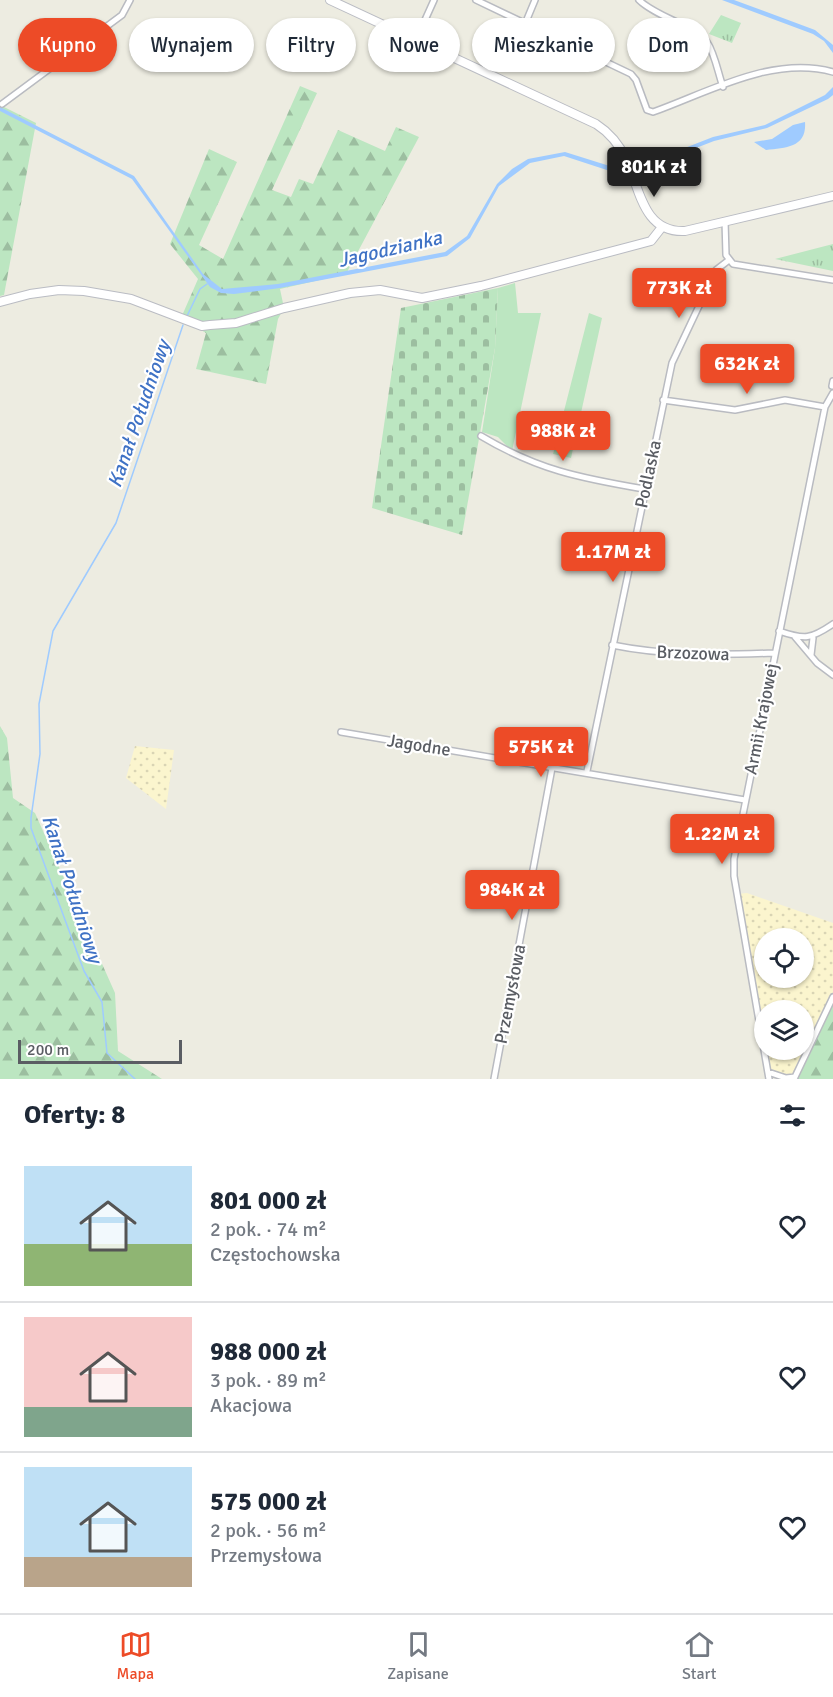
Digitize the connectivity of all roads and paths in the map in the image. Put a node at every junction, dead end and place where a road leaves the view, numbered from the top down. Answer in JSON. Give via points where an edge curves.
{"nodes":[{"id":1,"x":130,"y":0,"type":"edge"},
{"id":2,"x":330,"y":0,"type":"edge"},
{"id":3,"x":434,"y":0,"type":"edge"},
{"id":4,"x":476,"y":0,"type":"edge"},
{"id":5,"x":536,"y":0,"type":"edge"},
{"id":6,"x":639,"y":0,"type":"edge"},
{"id":7,"x":369,"y":18,"type":"edge"},
{"id":8,"x":426,"y":18,"type":"edge"},
{"id":9,"x":513,"y":18,"type":"edge"},
{"id":10,"x":528,"y":18,"type":"edge"},
{"id":11,"x":460,"y":60,"type":"edge"},
{"id":12,"x":615,"y":66,"type":"edge"},
{"id":13,"x":833,"y":72,"type":"edge"},
{"id":14,"x":723,"y":87,"type":"junction"},
{"id":15,"x":2,"y":104,"type":"dead end"},
{"id":16,"x":833,"y":196,"type":"edge"},
{"id":17,"x":725,"y":221,"type":"junction"},
{"id":18,"x":662,"y":227,"type":"junction"},
{"id":19,"x":729,"y":260,"type":"junction"},
{"id":20,"x":833,"y":280,"type":"edge"},
{"id":21,"x":0,"y":303,"type":"edge"},
{"id":22,"x":831,"y":395,"type":"edge"},
{"id":23,"x":663,"y":399,"type":"junction"},
{"id":24,"x":825,"y":407,"type":"junction"},
{"id":25,"x":481,"y":436,"type":"dead end"},
{"id":26,"x":644,"y":489,"type":"junction"},
{"id":27,"x":833,"y":624,"type":"edge"},
{"id":28,"x":779,"y":631,"type":"junction"},
{"id":29,"x":795,"y":637,"type":"junction"},
{"id":30,"x":813,"y":638,"type":"junction"},
{"id":31,"x":612,"y":645,"type":"junction"},
{"id":32,"x":774,"y":653,"type":"junction"},
{"id":33,"x":811,"y":655,"type":"junction"},
{"id":34,"x":833,"y":675,"type":"edge"},
{"id":35,"x":341,"y":732,"type":"dead end"},
{"id":36,"x":552,"y":768,"type":"junction"},
{"id":37,"x":586,"y":771,"type":"junction"},
{"id":38,"x":745,"y":800,"type":"junction"},
{"id":39,"x":833,"y":997,"type":"edge"},
{"id":40,"x":768,"y":1072,"type":"junction"},
{"id":41,"x":795,"y":1078,"type":"edge"},
{"id":42,"x":494,"y":1079,"type":"edge"},
{"id":43,"x":769,"y":1079,"type":"edge"}],
"edges":[{"from":1,"to":15,"type":"street","via":[[122,15]]},
{"from":2,"to":7,"type":"street"},
{"from":3,"to":8,"type":"street"},
{"from":4,"to":9,"type":"street"},
{"from":5,"to":10,"type":"street"},
{"from":6,"to":14,"type":"street","via":[[701,36],[708,44]]},
{"from":11,"to":18,"type":"street","via":[[591,120],[615,139],[646,211]]},
{"from":12,"to":14,"type":"street","via":[[631,74],[647,110],[653,112]]},
{"from":13,"to":14,"type":"street","via":[[806,67],[764,72]]},
{"from":16,"to":17,"type":"street"},
{"from":17,"to":18,"type":"street","via":[[685,231]]},
{"from":17,"to":19,"type":"street","via":[[725,252]]},
{"from":18,"to":21,"type":"street","via":[[651,241],[482,286],[422,298],[380,290],[350,293],[236,323],[202,326],[131,299],[84,291],[30,294]]},
{"from":19,"to":20,"type":"street"},
{"from":19,"to":23,"type":"street","name":"Podlaska","via":[[716,270],[680,343]]},
{"from":22,"to":24,"type":"street","name":"Armii Krajowej"},
{"from":23,"to":24,"type":"street","via":[[735,410],[785,400]]},
{"from":23,"to":26,"type":"street","name":"Podlaska"},
{"from":24,"to":28,"type":"street","name":"Armii Krajowej"},
{"from":25,"to":26,"type":"street","via":[[511,454],[565,475]]},
{"from":26,"to":31,"type":"street","name":"Podlaska"},
{"from":27,"to":30,"type":"street"},
{"from":28,"to":29,"type":"street"},
{"from":28,"to":32,"type":"street","name":"Armii Krajowej"},
{"from":29,"to":30,"type":"street"},
{"from":29,"to":33,"type":"street"},
{"from":30,"to":33,"type":"street"},
{"from":31,"to":32,"type":"street","name":"Brzozowa","via":[[682,655]]},
{"from":31,"to":37,"type":"street","name":"Podlaska"},
{"from":32,"to":38,"type":"street","name":"Armii Krajowej"},
{"from":33,"to":34,"type":"street"},
{"from":35,"to":36,"type":"street","name":"Jagodne"},
{"from":36,"to":37,"type":"street","name":"Jagodne"},
{"from":36,"to":42,"type":"street","name":"Przemysłowa"},
{"from":37,"to":38,"type":"street","name":"Jagodne"},
{"from":38,"to":40,"type":"street","name":"Armii Krajowej","via":[[734,876]]},
{"from":39,"to":41,"type":"street"},
{"from":40,"to":41,"type":"street"},
{"from":40,"to":43,"type":"street","name":"Armii Krajowej"}]}
